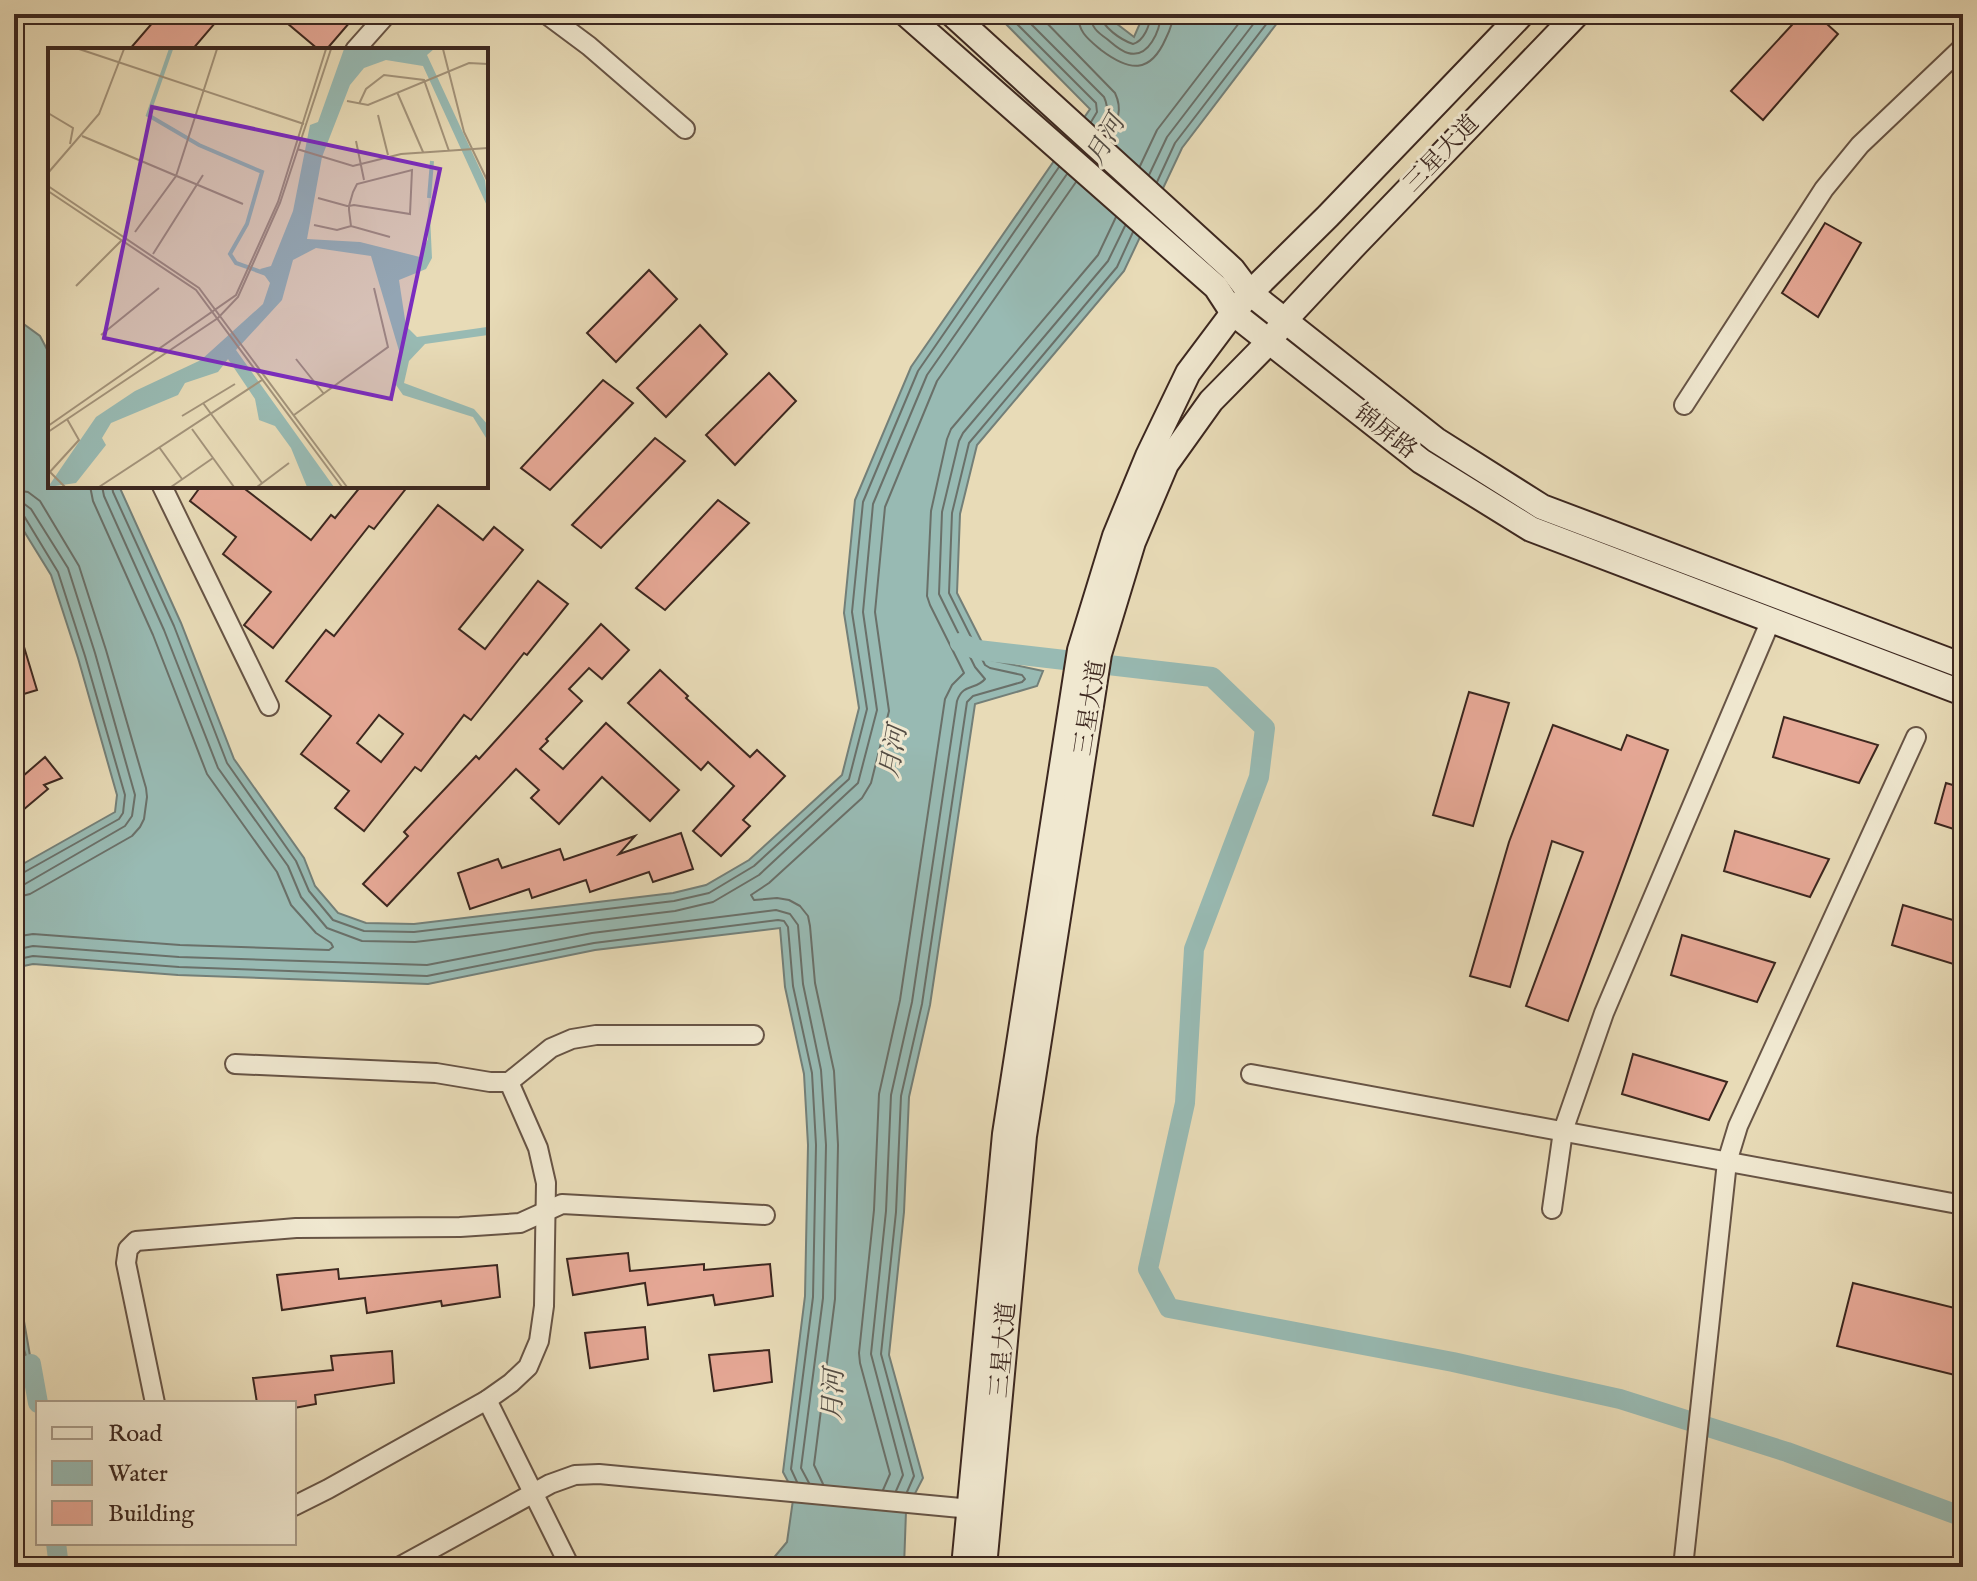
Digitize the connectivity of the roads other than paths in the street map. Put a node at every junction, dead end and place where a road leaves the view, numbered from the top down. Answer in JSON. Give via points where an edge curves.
{"nodes":[{"id":1,"x":387,"y":14,"type":"edge"},
{"id":2,"x":546,"y":14,"type":"edge"},
{"id":3,"x":906,"y":14,"type":"edge"},
{"id":4,"x":952,"y":14,"type":"edge"},
{"id":5,"x":1522,"y":14,"type":"edge"},
{"id":6,"x":1577,"y":14,"type":"edge"},
{"id":7,"x":1963,"y":47,"type":"edge"},
{"id":8,"x":357,"y":48,"type":"edge"},
{"id":9,"x":685,"y":129,"type":"dead end"},
{"id":10,"x":1250,"y":293,"type":"junction"},
{"id":11,"x":1233,"y":313,"type":"junction"},
{"id":12,"x":1284,"y":321,"type":"junction"},
{"id":13,"x":1270,"y":341,"type":"junction"},
{"id":14,"x":1684,"y":405,"type":"dead end"},
{"id":15,"x":163,"y":488,"type":"edge"},
{"id":16,"x":1771,"y":620,"type":"junction"},
{"id":17,"x":1091,"y":646,"type":"junction"},
{"id":18,"x":1963,"y":666,"type":"edge"},
{"id":19,"x":1963,"y":693,"type":"edge"},
{"id":20,"x":269,"y":706,"type":"dead end"},
{"id":21,"x":1916,"y":737,"type":"dead end"},
{"id":22,"x":754,"y":1035,"type":"dead end"},
{"id":23,"x":235,"y":1064,"type":"dead end"},
{"id":24,"x":1251,"y":1074,"type":"dead end"},
{"id":25,"x":509,"y":1082,"type":"junction"},
{"id":26,"x":1563,"y":1131,"type":"junction"},
{"id":27,"x":1727,"y":1162,"type":"junction"},
{"id":28,"x":1963,"y":1205,"type":"edge"},
{"id":29,"x":1552,"y":1209,"type":"dead end"},
{"id":30,"x":546,"y":1211,"type":"junction"},
{"id":31,"x":765,"y":1215,"type":"dead end"},
{"id":32,"x":487,"y":1400,"type":"junction"},
{"id":33,"x":155,"y":1401,"type":"edge"},
{"id":34,"x":533,"y":1493,"type":"junction"},
{"id":35,"x":296,"y":1505,"type":"edge"},
{"id":36,"x":979,"y":1510,"type":"junction"},
{"id":37,"x":399,"y":1567,"type":"edge"},
{"id":38,"x":570,"y":1567,"type":"edge"},
{"id":39,"x":964,"y":1567,"type":"edge"},
{"id":40,"x":984,"y":1567,"type":"edge"},
{"id":41,"x":1683,"y":1567,"type":"edge"}],
"edges":[{"from":1,"to":8,"type":"street"},
{"from":2,"to":9,"type":"street"},
{"from":3,"to":11,"type":"street","name":"锦屏路","via":[[1216,287]]},
{"from":4,"to":10,"type":"street","name":"锦屏路","via":[[1232,269]]},
{"from":5,"to":10,"type":"street","name":"三星大道"},
{"from":6,"to":12,"type":"street","name":"三星大道"},
{"from":7,"to":14,"type":"street","via":[[1860,145],[1824,189]]},
{"from":10,"to":11,"type":"street","name":"三星大道"},
{"from":10,"to":12,"type":"street","name":"锦屏路"},
{"from":11,"to":13,"type":"street","name":"锦屏路"},
{"from":11,"to":17,"type":"street","name":"三星大道","via":[[1188,373],[1148,456],[1115,536]]},
{"from":12,"to":13,"type":"street","name":"三星大道"},
{"from":12,"to":18,"type":"street","name":"锦屏路","via":[[1436,440],[1542,507]]},
{"from":13,"to":16,"type":"street","name":"锦屏路","via":[[1421,461],[1531,529]]},
{"from":13,"to":17,"type":"street","name":"三星大道","via":[[1211,401],[1166,464]]},
{"from":15,"to":20,"type":"street"},
{"from":16,"to":19,"type":"street","name":"锦屏路"},
{"from":16,"to":26,"type":"street","via":[[1604,1013]]},
{"from":17,"to":36,"type":"street","name":"三星大道"},
{"from":21,"to":27,"type":"street","via":[[1738,1126]]},
{"from":22,"to":25,"type":"street","via":[[572,1039],[551,1048]]},
{"from":23,"to":25,"type":"street","via":[[436,1073]]},
{"from":24,"to":26,"type":"street"},
{"from":25,"to":30,"type":"street","via":[[538,1148]]},
{"from":26,"to":27,"type":"street"},
{"from":26,"to":29,"type":"street"},
{"from":27,"to":28,"type":"street"},
{"from":27,"to":41,"type":"street"},
{"from":30,"to":31,"type":"street","via":[[562,1204]]},
{"from":30,"to":32,"type":"street","via":[[539,1341],[528,1367]]},
{"from":30,"to":33,"type":"street","via":[[520,1223],[296,1228],[136,1241],[126,1263]]},
{"from":32,"to":34,"type":"street"},
{"from":32,"to":35,"type":"street"},
{"from":34,"to":36,"type":"street","via":[[575,1475],[599,1474]]},
{"from":34,"to":37,"type":"street"},
{"from":34,"to":38,"type":"street"},
{"from":36,"to":39,"type":"street","name":"三星大道"},
{"from":36,"to":40,"type":"street","name":"三星大道"}]}
